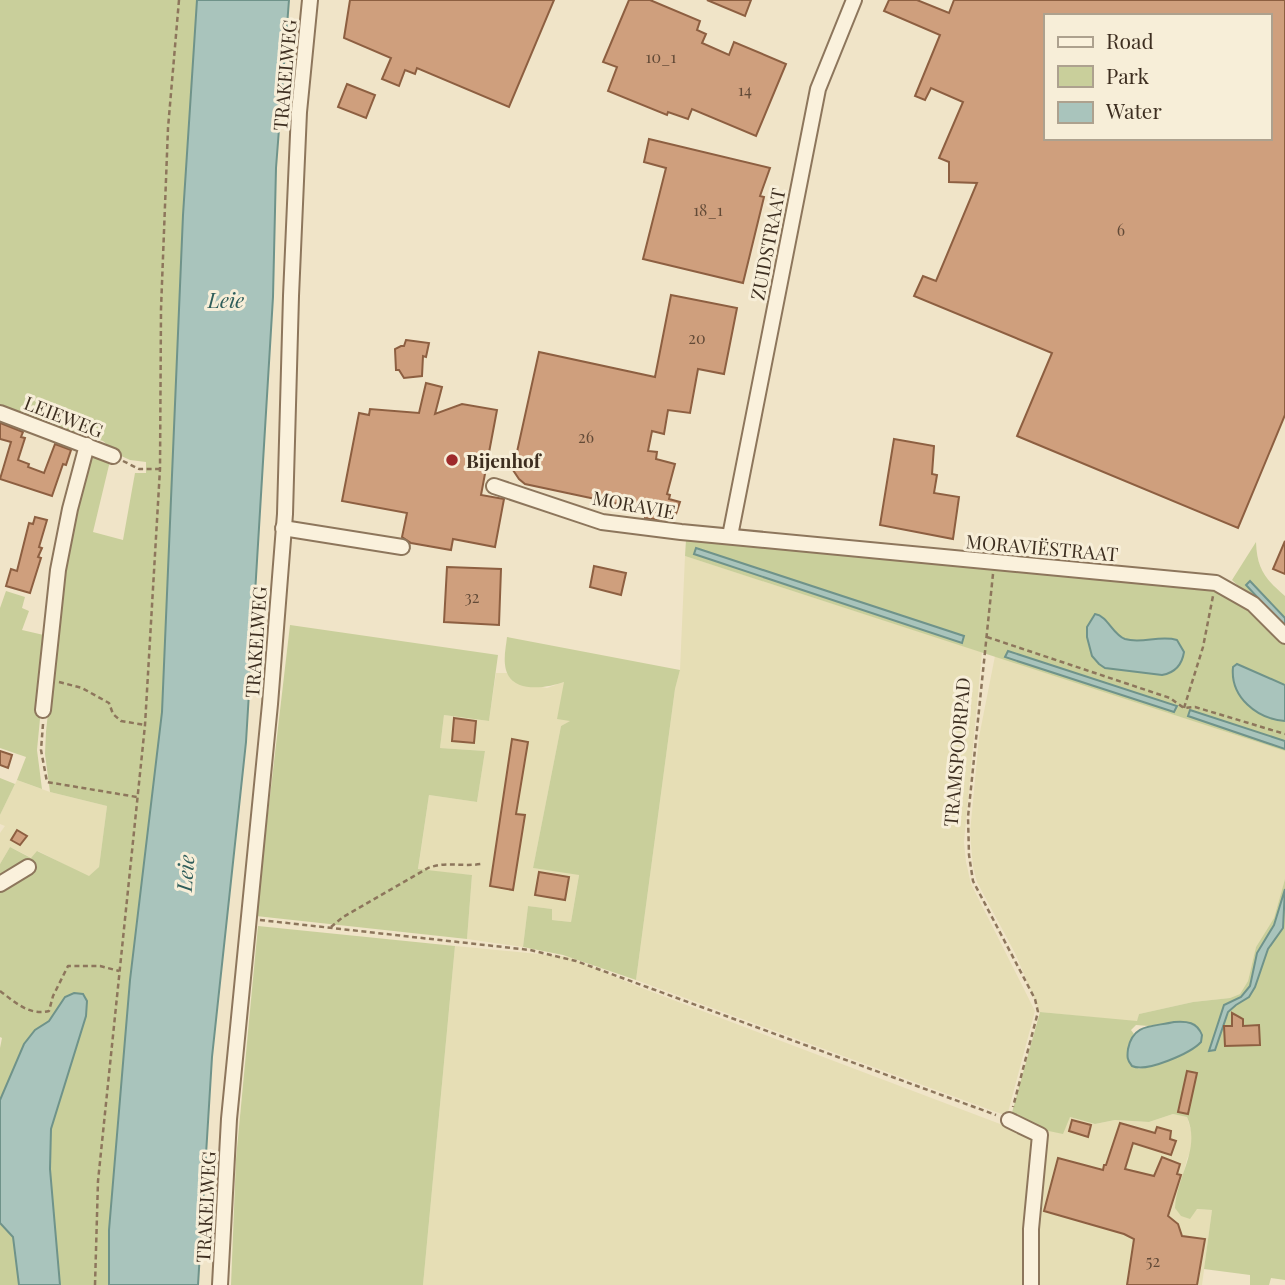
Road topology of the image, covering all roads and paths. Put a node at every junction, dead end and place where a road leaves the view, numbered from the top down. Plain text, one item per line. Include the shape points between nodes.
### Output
1 (179, 0) edge
2 (310, 0) edge
3 (854, 0) edge
4 (0, 413) edge
5 (87, 445) junction
6 (113, 456) joint
7 (160, 469) junction
8 (494, 486) dead end
9 (284, 528) junction
10 (730, 536) junction
11 (776, 541) joint
12 (402, 547) dead end
13 (994, 561) junction
14 (1216, 583) junction
15 (1285, 636) edge
16 (987, 637) junction
17 (47, 670) junction
18 (1184, 708) junction
19 (43, 710) joint
20 (145, 725) junction
21 (1285, 734) edge
22 (137, 797) junction
23 (481, 864) dead end
24 (28, 867) dead end
25 (0, 884) edge
26 (249, 919) junction
27 (330, 928) junction
28 (120, 971) junction
29 (0, 991) edge
30 (991, 1113) dead end
31 (1009, 1120) joint
32 (95, 1285) edge
33 (220, 1285) edge
34 (1031, 1285) edge

1 - 7 path via 167,128
2 - 9 street, TRAKELWEG via 298,125
3 - 10 street, ZUIDSTRAAT via 818,89
4 - 5 street, LEIEWEG
5 - 6 street, LEIEWEG
5 - 17 street via 58,570
6 - 7 path via 139,469
7 - 20 path
8 - 10 street, MORAVIE via 603,522
9 - 12 street
9 - 26 street, TRAKELWEG
10 - 11 street, MORAVIE
11 - 13 street, MORAVIËSTRAAT
13 - 14 street, MORAVIËSTRAAT
13 - 16 path, TRAMSPOORPAD
14 - 15 street, MORAVIËSTRAAT via 1253,604
14 - 18 path via 1203,648
16 - 18 path via 1170,698
16 - 31 path, TRAMSPOORPAD via 968,817 969,855 974,881 1038,1012
17 - 19 street
17 - 20 path via 59,682 109,703 121,721
18 - 21 path via 1195,707
19 - 22 path via 41,750 47,782
20 - 22 path
22 - 28 path
23 - 27 path via 443,863 428,869
24 - 25 street
26 - 27 path
26 - 33 street, TRAKELWEG via 229,1119
27 - 30 path via 530,950 576,961
28 - 29 path via 68,966 49,1011 42,1013 26,1010
28 - 32 path via 98,1181
31 - 34 street via 1040,1135

